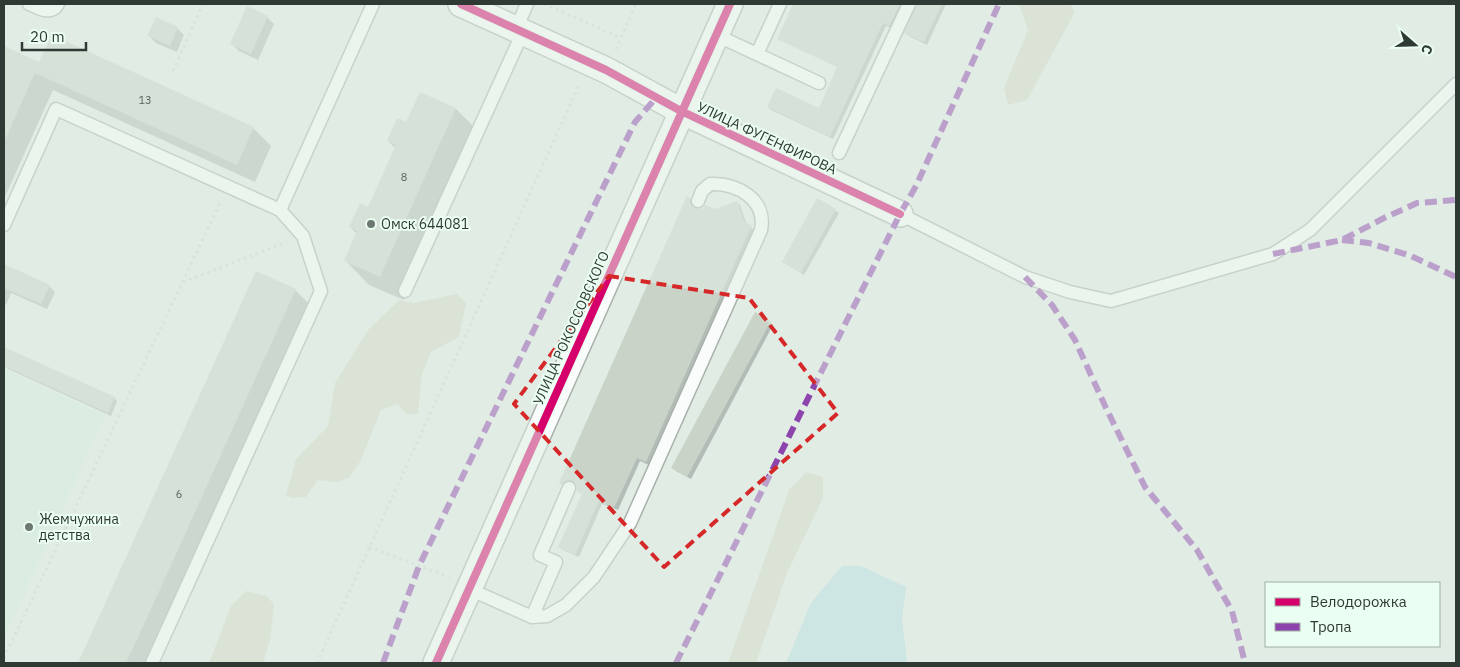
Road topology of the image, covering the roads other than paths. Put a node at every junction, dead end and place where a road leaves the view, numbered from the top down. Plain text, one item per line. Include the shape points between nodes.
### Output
1 (29, 4) edge
2 (58, 4) edge
3 (373, 4) edge
4 (461, 4) edge
5 (527, 4) edge
6 (730, 4) edge
7 (780, 4) edge
8 (909, 4) edge
9 (519, 30) junction
10 (716, 35) junction
11 (757, 54) junction
12 (819, 83) dead end
13 (1456, 84) edge
14 (681, 111) junction
15 (839, 153) dead end
16 (698, 201) dead end
17 (280, 210) junction
18 (900, 214) joint
19 (4, 225) edge
20 (405, 291) dead end
21 (569, 488) dead end
22 (470, 587) junction
23 (532, 617) junction
24 (152, 663) edge
25 (436, 663) edge

1 - 2 lane via 49,11
3 - 17 lane
4 - 9 street, УЛИЦА ФУГЕНФИРОВА
5 - 9 lane
6 - 10 street, УЛИЦА РОКОССОВСКОГО
7 - 11 lane
8 - 15 lane
9 - 14 street, УЛИЦА ФУГЕНФИРОВА via 598,66
9 - 20 lane
10 - 11 lane
10 - 14 street, УЛИЦА РОКОССОВСКОГО
11 - 12 lane
13 - 18 lane via 1310,230 1273,254 1111,301 1025,277
14 - 18 street, УЛИЦА ФУГЕНФИРОВА
14 - 22 street, УЛИЦА РОКОССОВСКОГО
16 - 23 lane via 710,184 721,183 743,191 760,210 761,230 630,523 594,577 566,605 547,616
17 - 19 lane via 56,109
17 - 24 lane via 303,236 321,292
21 - 23 lane via 540,555 556,562
22 - 23 lane
22 - 25 street, УЛИЦА РОКОССОВСКОГО

